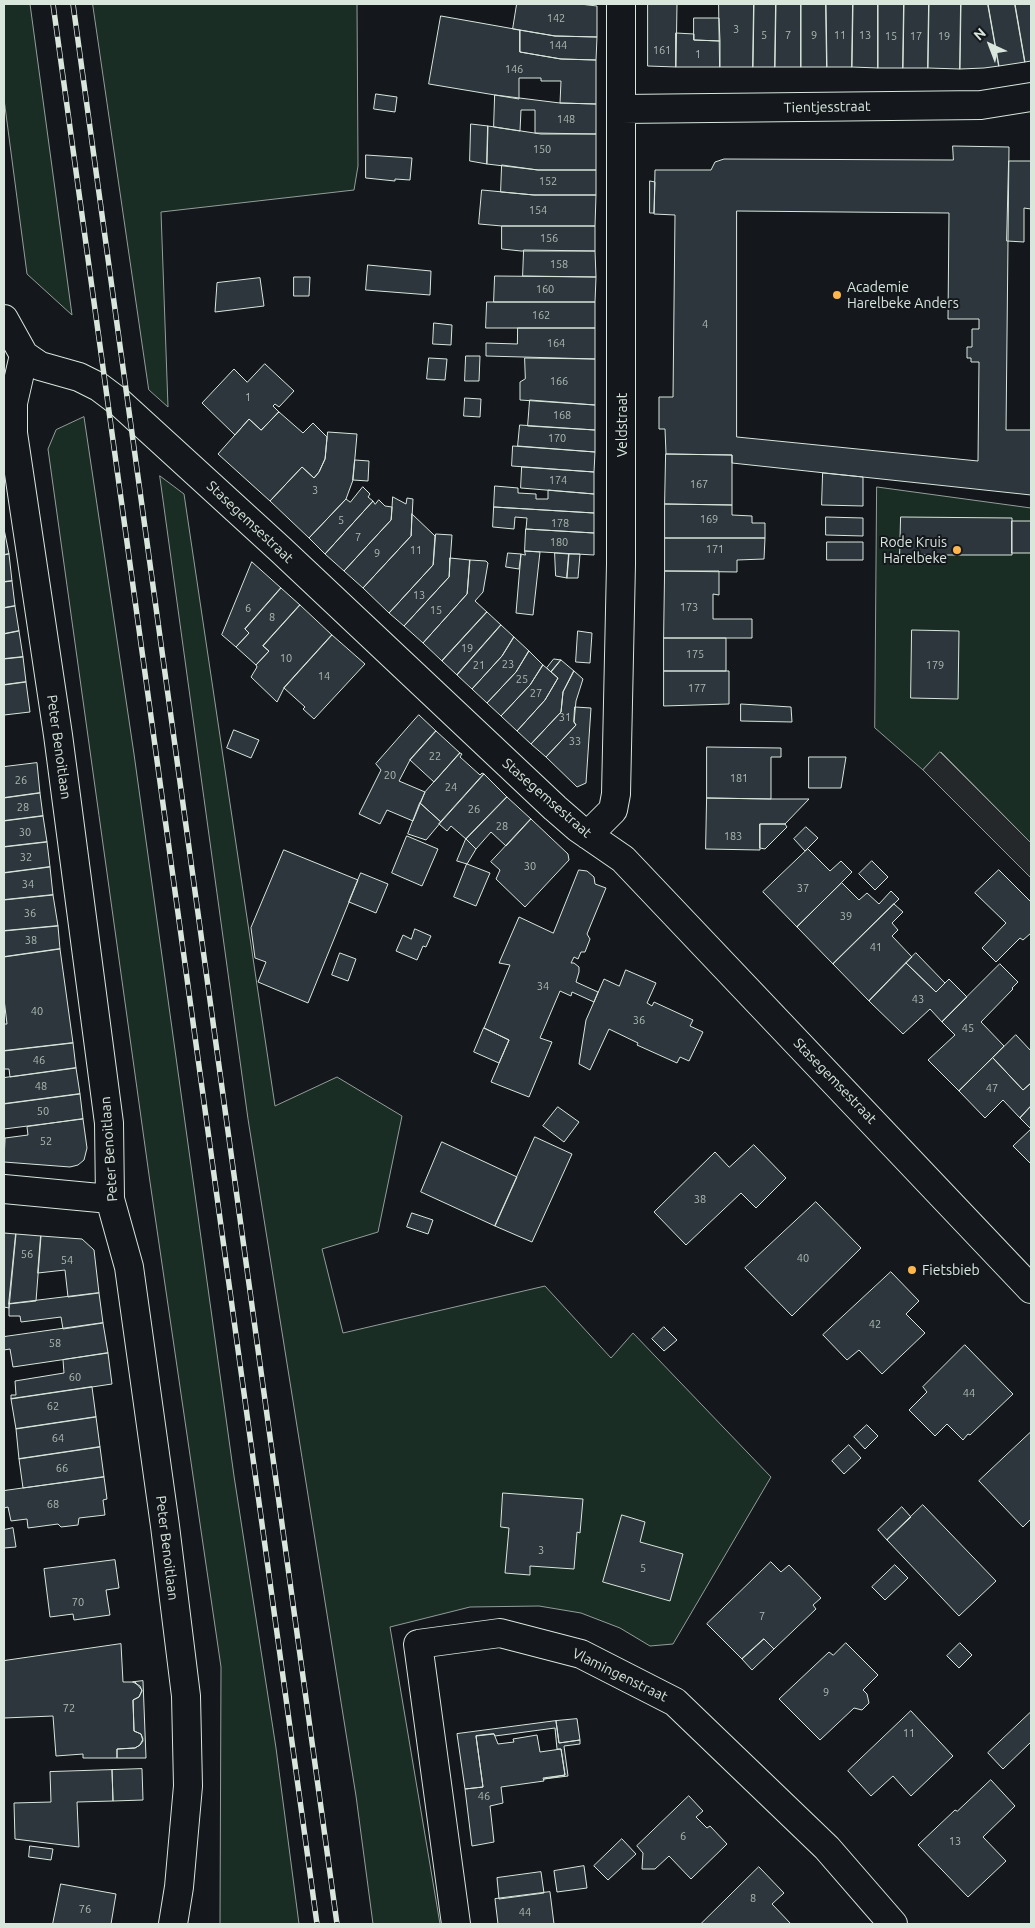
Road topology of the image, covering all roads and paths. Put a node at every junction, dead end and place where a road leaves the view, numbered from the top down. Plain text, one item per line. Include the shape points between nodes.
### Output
1 (621, 4) edge
2 (1031, 97) edge
3 (622, 108) junction
4 (4, 319) edge
5 (24, 355) junction
6 (588, 835) junction
7 (4, 1189) edge
8 (110, 1199) junction
9 (1031, 1289) edge
10 (172, 1924) edge
11 (456, 1924) edge
12 (893, 1924) edge

1 - 3 street, Veldstraat
2 - 3 street, Tientjesstraat via 981,105
3 - 6 street, Veldstraat via 621,564 616,794 613,810
4 - 5 street
5 - 6 street, Stasegemsestraat via 40,366 99,387 119,402 555,808
5 - 8 street, Peter Benoitlaan via 12,403 13,433 58,735 110,1123
6 - 9 street, Stasegemsestraat via 639,875
7 - 8 street
8 - 10 street, Peter Benoitlaan via 129,1268 186,1696 188,1786 179,1887
11 - 12 street, Vlamingenstraat via 418,1644 500,1633 581,1654 675,1702 827,1848

